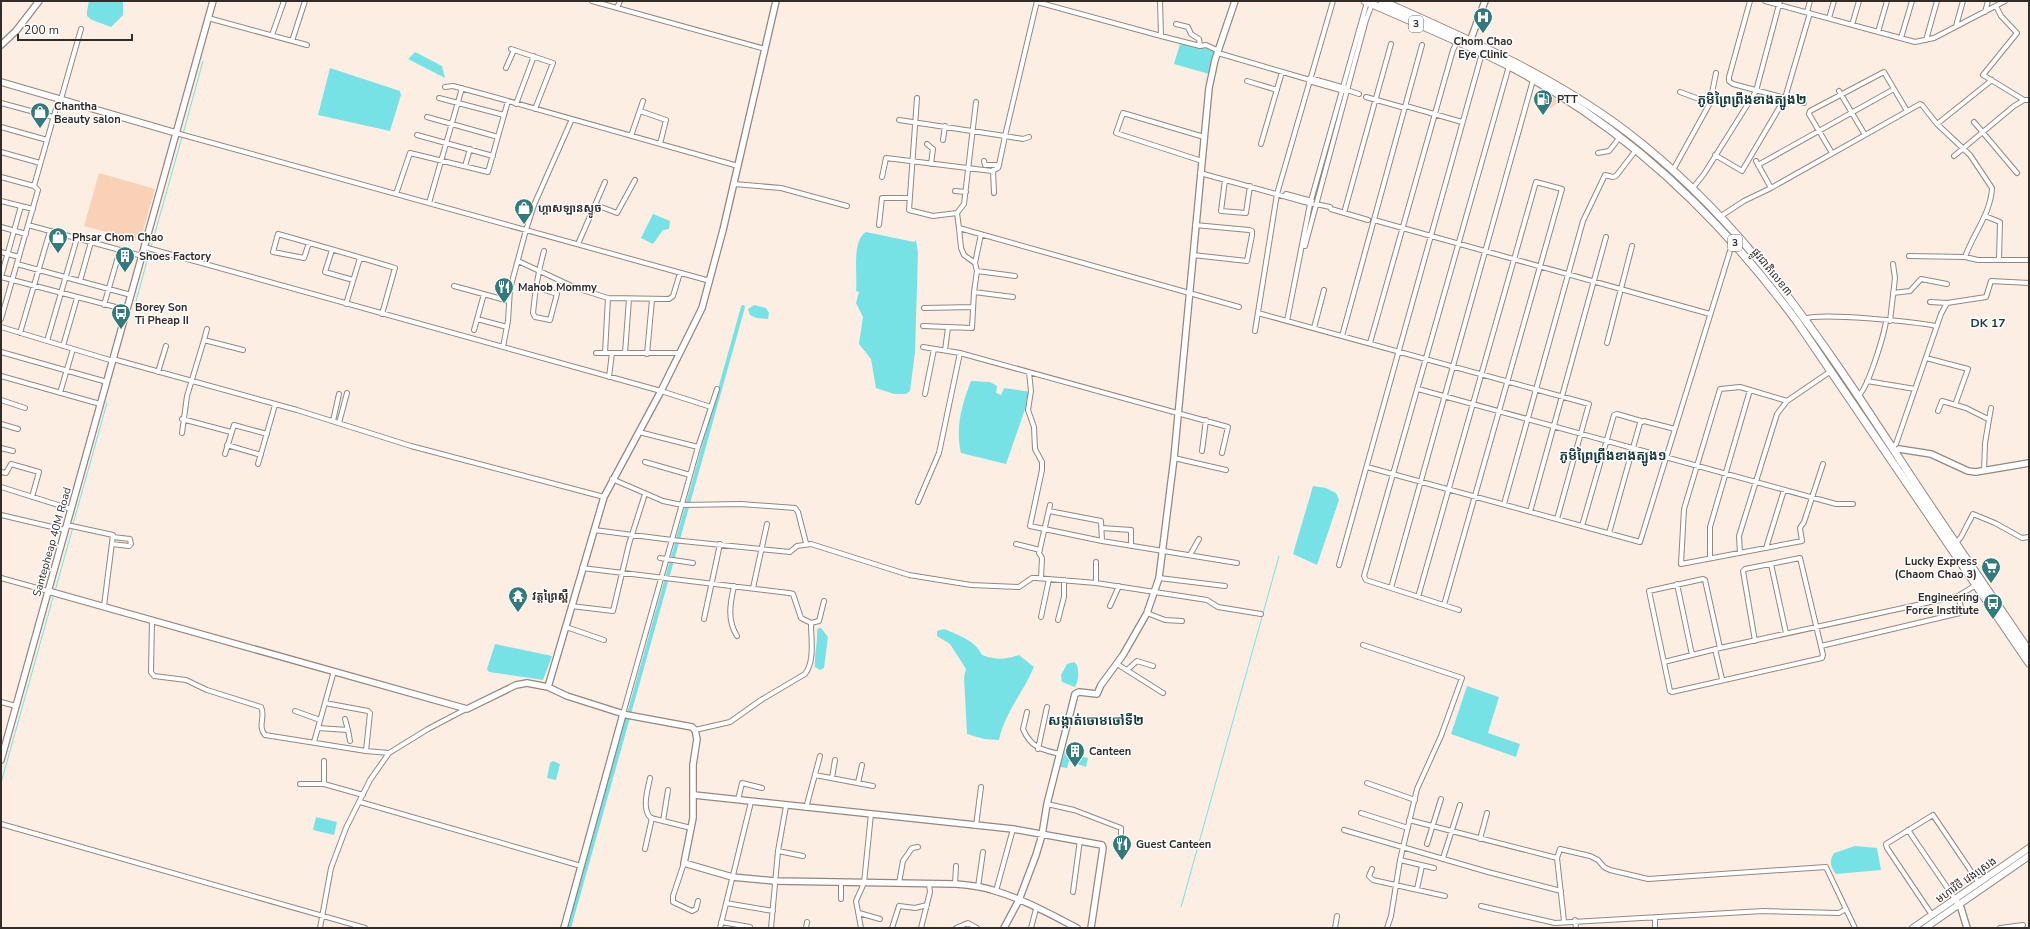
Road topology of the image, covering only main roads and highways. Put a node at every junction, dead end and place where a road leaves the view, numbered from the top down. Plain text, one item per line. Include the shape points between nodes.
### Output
1 (1382, 1) edge
2 (1368, 2) edge
3 (1459, 39) junction
4 (1469, 43) junction
5 (2029, 651) edge
6 (2029, 664) edge
7 (2029, 848) edge
8 (2029, 856) edge
9 (1957, 902) junction
10 (1914, 928) edge
11 (1925, 928) edge

1 - 3 highway, ផ្លូវជាតិលេខ៣ / 3
2 - 3 highway, ផ្លូវជាតិលេខ៣ / 3
3 - 4 highway, ផ្លូវជាតិលេខ៣ / 3
4 - 5 highway, ផ្លូវជាតិលេខ៣ / 3 via 1530,69 1578,98 1625,131 1693,188 1721,216 1779,284 1804,319 1895,448
4 - 6 highway, ផ្លូវជាតិលេខ៣ / 3 via 1482,53 1575,105 1620,137 1687,194 1736,245 1777,295 1831,371
7 - 9 main road, មហាវិថី វេងស្រេង
8 - 9 main road, មហាវិថី វេងស្រេង
9 - 10 main road, មហាវិថី វេងស្រេង
9 - 11 main road, មហាវិថី វេងស្រេង

